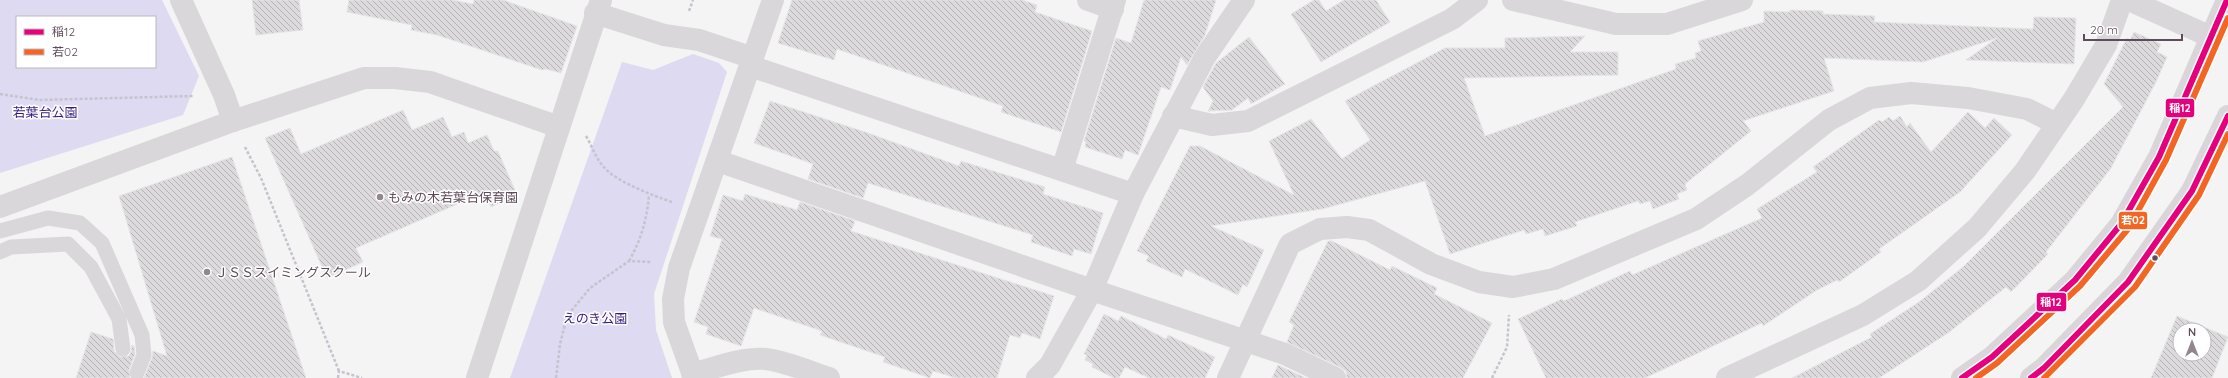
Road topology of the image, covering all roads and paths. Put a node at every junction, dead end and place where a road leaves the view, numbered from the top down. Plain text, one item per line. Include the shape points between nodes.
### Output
1 (181, 0) edge
2 (773, 0) edge
3 (1088, 0) edge
4 (1244, 0) edge
5 (1476, 0) edge
6 (1513, 0) edge
7 (1742, 0) edge
8 (2122, 0) edge
9 (2129, 0) edge
10 (2227, 0) edge
11 (597, 4) edge
12 (1114, 4) edge
13 (2211, 37) junction
14 (751, 62) junction
15 (0, 94) edge
16 (224, 95) junction
17 (1173, 116) junction
18 (2228, 116) edge
19 (233, 121) junction
20 (2057, 124) junction
21 (559, 127) junction
22 (584, 130) dead end
23 (718, 161) junction
24 (252, 163) dead end
25 (1062, 170) junction
26 (1133, 194) junction
27 (649, 195) junction
28 (0, 207) edge
29 (698, 212) junction
30 (0, 231) edge
31 (0, 252) edge
32 (629, 261) junction
33 (679, 268) junction
34 (1513, 287) junction
35 (1092, 290) junction
36 (1247, 341) junction
37 (123, 349) dead end
38 (339, 371) junction
39 (137, 373) dead end
40 (693, 376) edge
41 (338, 378) edge
42 (362, 378) edge
43 (477, 378) edge
44 (556, 378) edge
45 (829, 378) edge
46 (1037, 378) edge
47 (1228, 378) edge
48 (1335, 378) edge
49 (1492, 378) edge
50 (1727, 378) edge
51 (1962, 378) edge
52 (2031, 378) edge

1 - 16 street
2 - 14 street
3 - 12 street
4 - 17 street via 1205,57
5 - 17 street via 1452,19 1248,121 1212,125
6 - 7 street via 1616,24 1667,24
8 - 20 street via 2106,45
9 - 13 street
10 - 13 street
11 - 14 street via 664,34 699,40
11 - 21 street
12 - 25 street
13 - 51 street via 2159,157 2121,224 2075,280 1992,357
14 - 23 street
14 - 25 street
15 - 16 path via 39,100
16 - 19 street
17 - 26 street
18 - 52 street via 2192,191 2128,282 2044,368
19 - 21 street via 364,78 395,78 430,82
19 - 28 street
20 - 34 street via 2027,109 1968,98 1911,93 1870,98 1829,120 1747,185 1696,219 1554,279
20 - 50 street via 2025,171 1977,228 1918,281 1863,315
21 - 43 street
22 - 27 path via 595,156 604,168
23 - 29 street
23 - 35 street
24 - 38 path via 261,178
25 - 26 street
26 - 35 street
27 - 29 path
27 - 32 path via 647,217
29 - 33 street
30 - 39 lane via 48,218 80,223 102,243 142,335 144,355
31 - 37 lane via 10,247 68,244 91,267 119,319
32 - 33 path via 659,262
32 - 44 path via 590,288 567,316 560,344
33 - 40 street via 673,299 674,322
34 - 36 street via 1478,282 1438,267 1368,230 1347,227 1320,229 1290,244
34 - 49 path via 1507,347
35 - 36 street
35 - 46 street via 1050,365
36 - 47 street
36 - 48 street via 1285,354
38 - 41 path
38 - 42 path
40 - 45 street via 746,360 765,359

